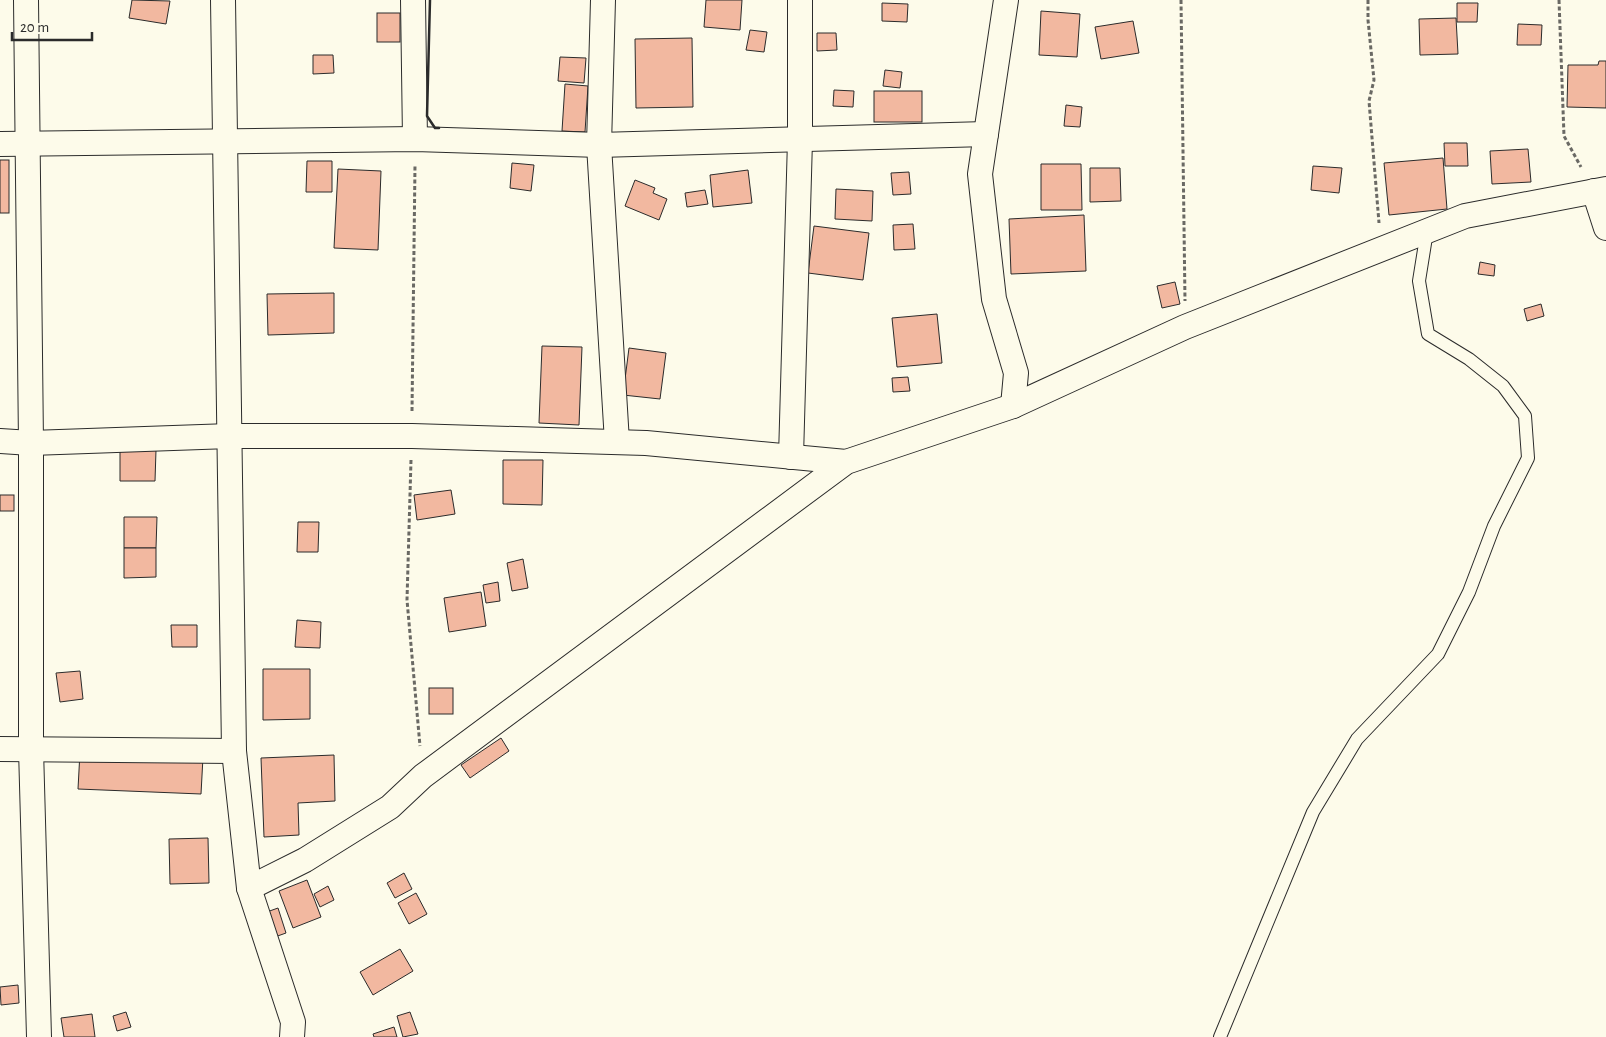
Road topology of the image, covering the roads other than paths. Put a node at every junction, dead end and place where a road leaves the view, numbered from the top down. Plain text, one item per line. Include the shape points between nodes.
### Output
1 (26, 0) edge
2 (223, 0) edge
3 (413, 0) edge
4 (603, 0) edge
5 (800, 0) edge
6 (1006, 0) edge
7 (986, 134) junction
8 (415, 139) junction
9 (800, 140) junction
10 (225, 141) junction
11 (0, 144) edge
12 (28, 145) junction
13 (599, 145) junction
14 (1600, 190) edge
15 (1606, 228) edge
16 (1428, 230) junction
17 (1013, 406) junction
18 (230, 436) junction
19 (0, 441) edge
20 (617, 442) junction
21 (31, 443) junction
22 (791, 457) junction
23 (846, 462) junction
24 (31, 748) junction
25 (0, 749) edge
26 (234, 751) junction
27 (249, 888) junction
28 (39, 1037) edge
29 (292, 1037) edge
30 (1220, 1037) edge

1 - 12 street
2 - 10 street
3 - 8 street
4 - 13 street
5 - 9 street
6 - 7 street
7 - 9 street
7 - 17 street via 980,174 994,299 1016,373
8 - 10 street
8 - 13 street
9 - 13 street
9 - 22 street
10 - 12 street
10 - 18 street
11 - 12 street
12 - 21 street
13 - 20 street
14 - 15 street
14 - 16 street via 1465,216
16 - 17 street via 1185,327
16 - 30 lane via 1419,281 1428,334 1504,386 1525,416 1528,458 1494,526 1469,592 1438,654 1357,738 1313,812
17 - 23 street
18 - 20 street via 412,436
18 - 21 street
18 - 26 street
19 - 21 street
20 - 22 street
21 - 24 street
22 - 23 street
23 - 27 street via 423,776 390,807 305,860
24 - 25 street
24 - 26 street
24 - 28 street
26 - 27 street
27 - 29 street via 293,1022

